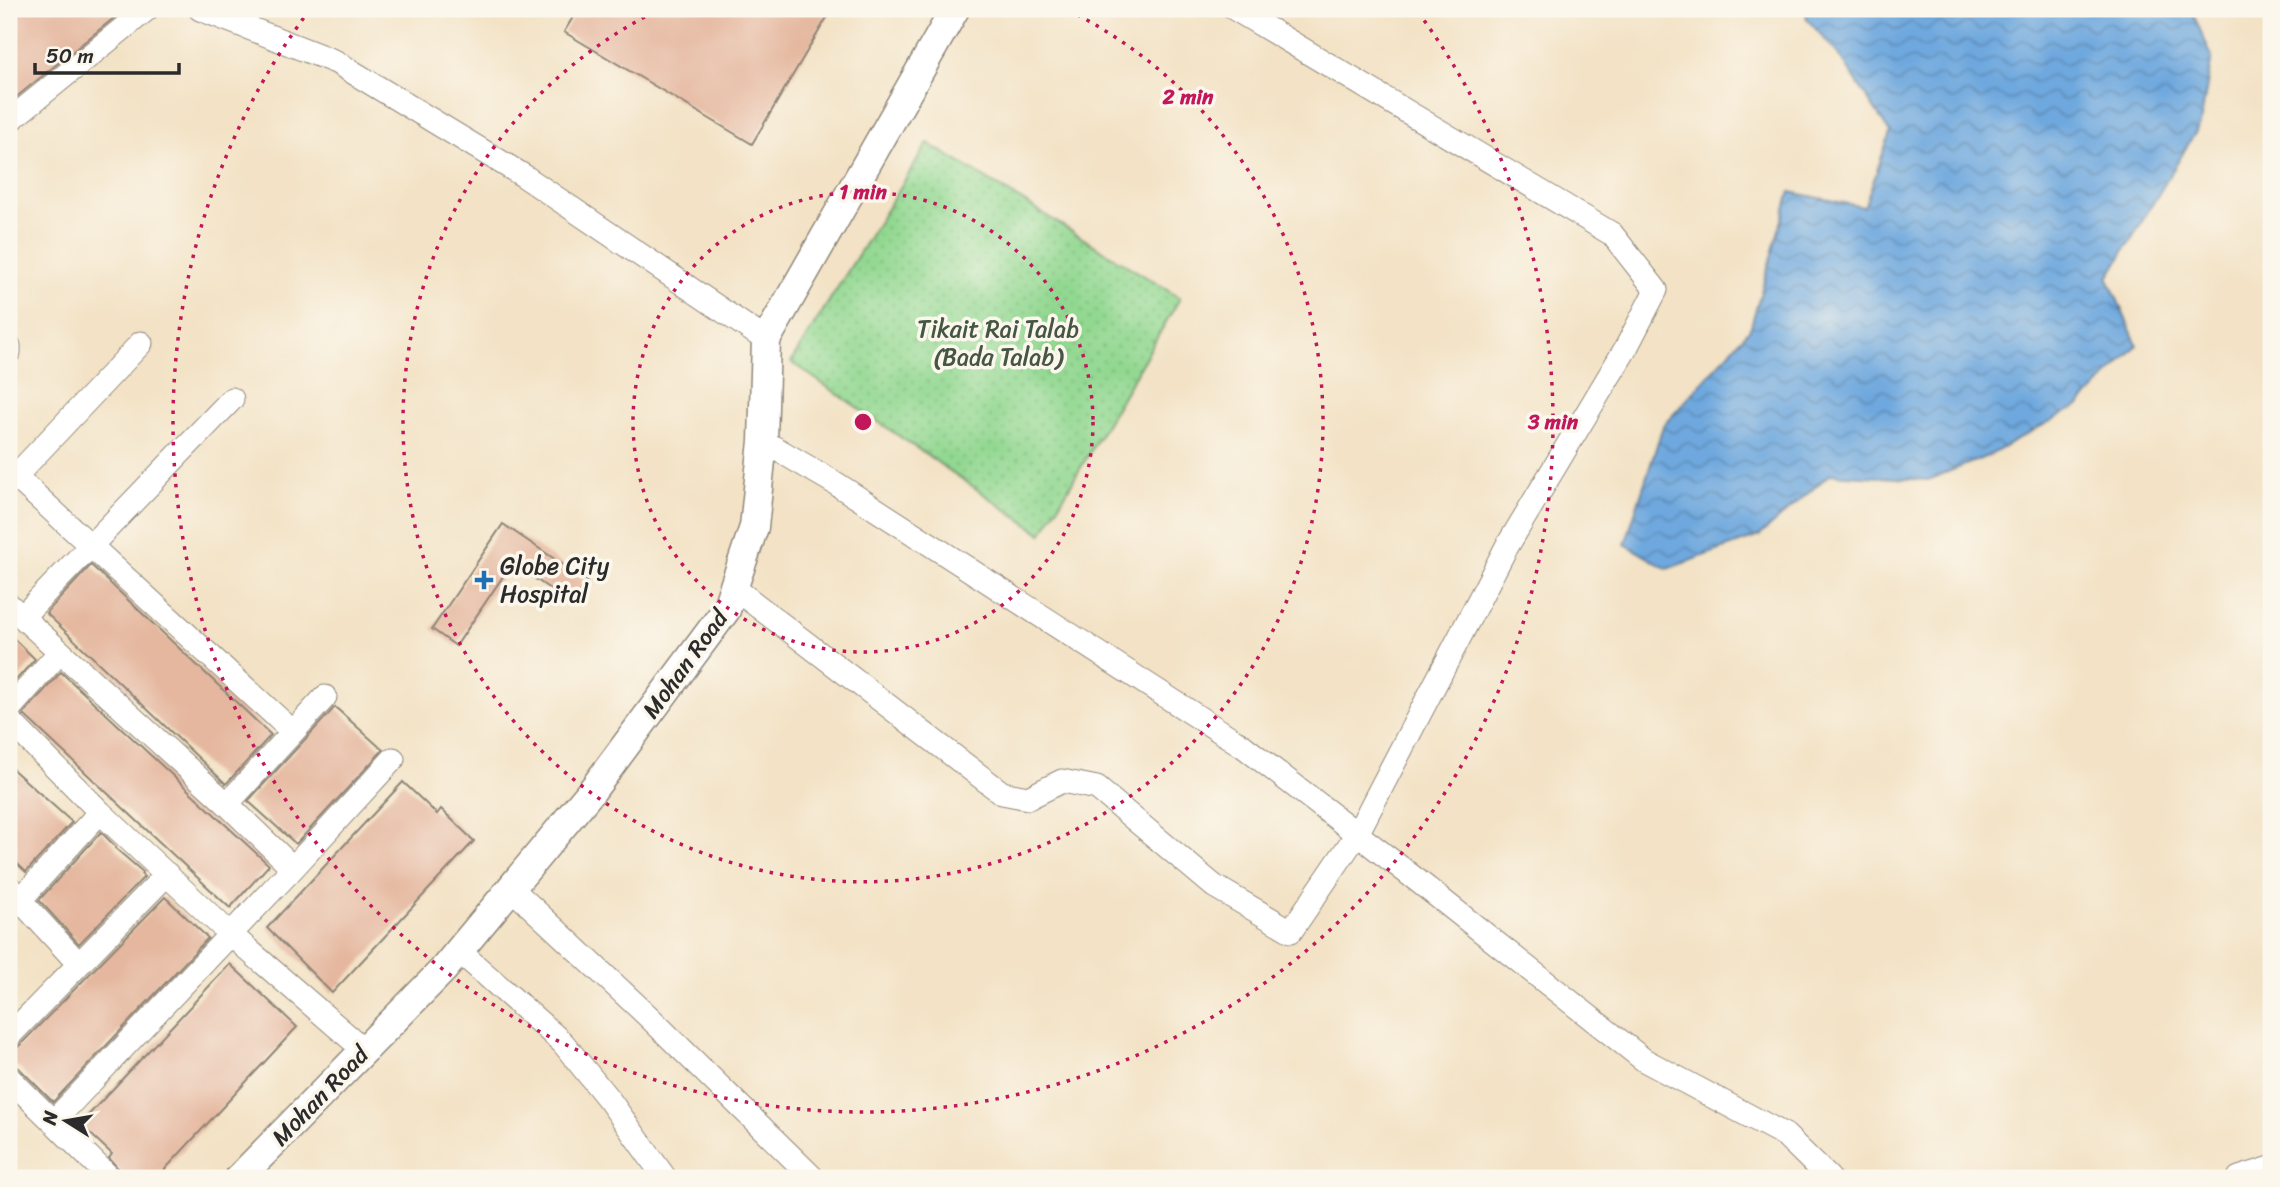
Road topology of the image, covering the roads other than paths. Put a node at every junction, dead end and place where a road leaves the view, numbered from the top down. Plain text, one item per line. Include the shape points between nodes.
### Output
1 (147, 9) edge
2 (200, 9) edge
3 (955, 9) edge
4 (1235, 9) edge
5 (249, 17) edge
6 (9, 121) edge
7 (766, 340) junction
8 (141, 343) dead end
9 (9, 346) edge
10 (9, 352) edge
11 (232, 399) dead end
12 (762, 441) junction
13 (12, 480) edge
14 (92, 545) junction
15 (734, 588) junction
16 (15, 611) edge
17 (59, 653) junction
18 (325, 697) dead end
19 (9, 709) edge
20 (9, 720) edge
21 (293, 732) junction
22 (393, 759) dead end
23 (227, 804) junction
24 (100, 812) junction
25 (1357, 834) junction
26 (293, 868) junction
27 (167, 874) junction
28 (511, 888) junction
29 (14, 893) edge
30 (230, 934) junction
31 (459, 951) junction
32 (78, 963) junction
33 (9, 1036) edge
34 (365, 1050) junction
35 (9, 1078) edge
36 (53, 1122) junction
37 (2271, 1168) edge
38 (110, 1178) edge
39 (239, 1178) edge
40 (665, 1178) edge
41 (813, 1178) edge
42 (1829, 1178) edge
43 (2239, 1178) edge

1 - 6 street
2 - 5 street
3 - 7 main road, Mohan Road
4 - 25 street via 1612,234 1656,290 1506,548
5 - 7 street via 336,62 524,176
7 - 12 main road, Mohan Road
8 - 13 street
9 - 10 street
11 - 14 street
12 - 15 main road, Mohan Road via 754,527
12 - 25 street via 1243,746
13 - 14 street
14 - 16 street
14 - 21 street
15 - 25 street via 1003,793 1028,798 1062,781 1097,788 1214,886 1291,930
15 - 28 main road, Mohan Road via 726,610 594,788
16 - 17 street
17 - 19 street
17 - 23 street
18 - 21 street
20 - 24 street
21 - 23 street
22 - 26 street
23 - 26 street
24 - 27 street
24 - 29 street
25 - 42 street via 1644,1060 1785,1135
26 - 30 street
27 - 30 street
27 - 32 street
28 - 31 main road, Mohan Road
28 - 41 street
29 - 32 street
30 - 34 street
30 - 36 street
31 - 34 main road, Mohan Road
31 - 40 street via 563,1043
32 - 33 street
34 - 39 main road, Mohan Road
35 - 36 street
36 - 38 street
37 - 43 street

